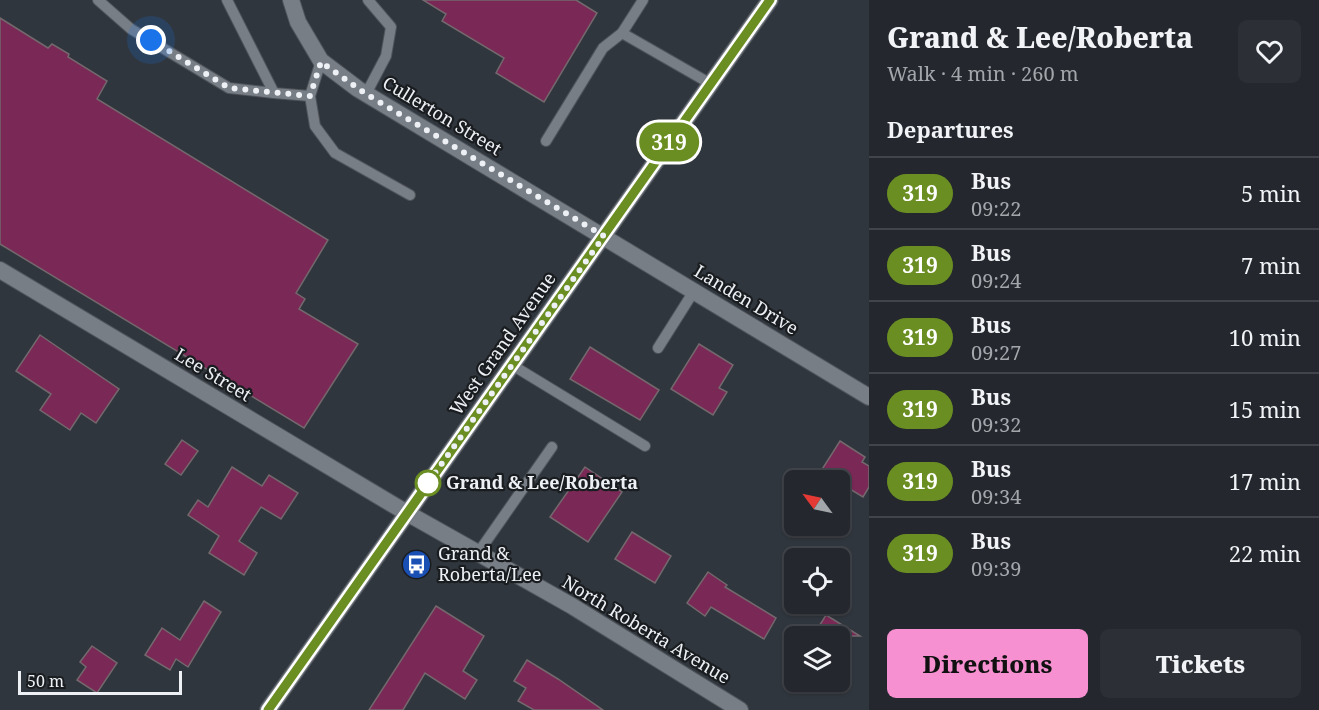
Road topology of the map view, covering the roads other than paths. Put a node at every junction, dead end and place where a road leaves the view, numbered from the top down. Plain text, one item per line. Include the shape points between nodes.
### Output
1 (98, 0) edge
2 (227, 0) edge
3 (291, 0) edge
4 (368, 0) edge
5 (643, 0) edge
6 (770, 0) edge
7 (622, 33) junction
8 (321, 62) junction
9 (711, 84) junction
10 (274, 93) junction
11 (366, 94) junction
12 (310, 96) junction
13 (546, 141) dead end
14 (411, 195) dead end
15 (604, 236) junction
16 (0, 270) edge
17 (694, 291) junction
18 (658, 348) dead end
19 (512, 365) junction
20 (869, 398) edge
21 (645, 446) dead end
22 (552, 447) dead end
23 (407, 513) junction
24 (478, 554) junction
25 (268, 710) edge
26 (740, 710) edge

1 - 10 lane via 131,29 229,88
2 - 10 lane
3 - 8 street, Cullerton Street via 298,22
4 - 11 lane via 391,27 386,56
5 - 7 lane
6 - 9 street, West Grand Avenue
7 - 9 lane
7 - 13 lane via 603,48
8 - 11 street, Cullerton Street
8 - 12 lane
9 - 15 street, West Grand Avenue
10 - 12 lane
11 - 15 street, Cullerton Street
12 - 14 lane via 315,126 335,153
15 - 17 street, Landen Drive
15 - 19 street, West Grand Avenue
16 - 23 street, Lee Street
17 - 18 lane
17 - 20 street, Landen Drive
19 - 21 lane
19 - 23 street, West Grand Avenue
22 - 24 lane
23 - 24 street, North Roberta Avenue
23 - 25 street, West Grand Avenue
24 - 26 street, North Roberta Avenue via 572,606

